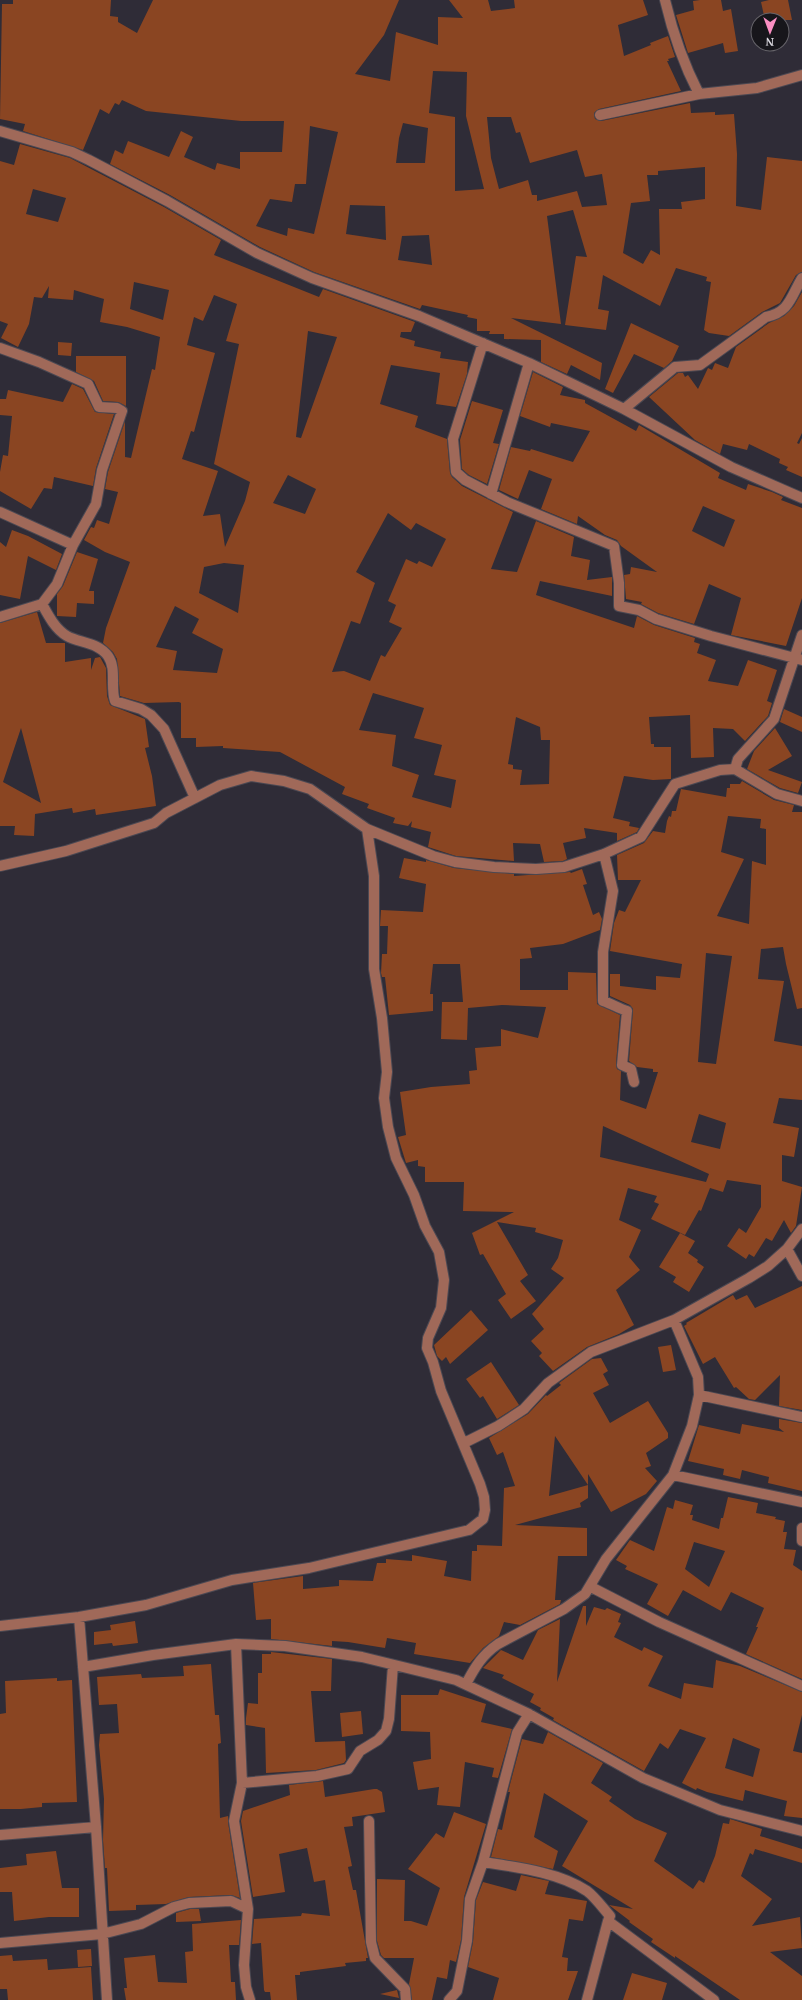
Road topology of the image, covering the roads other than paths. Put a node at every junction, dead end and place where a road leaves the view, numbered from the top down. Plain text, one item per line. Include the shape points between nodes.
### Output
1 (665, 0) edge
2 (802, 76) edge
3 (699, 94) junction
4 (600, 115) dead end
5 (0, 131) edge
6 (802, 278) edge
7 (483, 343) junction
8 (0, 348) edge
9 (528, 363) junction
10 (624, 409) junction
11 (491, 494) junction
12 (802, 498) edge
13 (0, 512) edge
14 (73, 545) junction
15 (42, 604) junction
16 (0, 616) edge
17 (802, 634) edge
18 (799, 659) edge
19 (735, 769) junction
20 (195, 798) junction
21 (802, 801) edge
22 (367, 829) junction
23 (604, 854) junction
24 (0, 866) edge
25 (634, 1082) dead end
26 (802, 1229) edge
27 (787, 1249) junction
28 (802, 1276) edge
29 (674, 1320) junction
30 (699, 1395) junction
31 (802, 1417) edge
32 (464, 1444) junction
33 (673, 1475) junction
34 (802, 1502) edge
35 (802, 1528) edge
36 (802, 1541) edge
37 (591, 1587) junction
38 (79, 1617) junction
39 (0, 1626) edge
40 (236, 1644) junction
41 (393, 1665) junction
42 (83, 1667) junction
43 (466, 1684) junction
44 (802, 1686) edge
45 (529, 1714) junction
46 (242, 1783) junction
47 (369, 1821) dead end
48 (96, 1827) junction
49 (802, 1831) edge
50 (0, 1835) edge
51 (483, 1862) junction
52 (248, 1909) junction
53 (608, 1920) junction
54 (102, 1934) junction
55 (0, 1943) edge
56 (107, 2000) edge
57 (250, 2000) edge
58 (406, 2000) edge
59 (443, 2000) edge
60 (449, 2000) edge
61 (587, 2000) edge
62 (714, 2000) edge

1 - 3 street via 678,49
2 - 3 street via 757,88
3 - 4 street
5 - 7 street via 72,152 167,201 257,253 312,278 419,316
6 - 10 street via 787,306 775,315 766,317 700,365 675,367
7 - 9 street
7 - 11 street via 453,439 456,472
8 - 14 street via 88,384 99,407 117,408 122,411 102,470 96,504
9 - 10 street
9 - 11 street
10 - 12 street via 731,467
11 - 18 street via 614,546 619,606 639,610 656,619 711,636
13 - 14 street
14 - 15 street via 57,584
15 - 16 street
15 - 20 street via 51,621 66,636 90,644 109,657 115,702 141,709 151,715 164,729
17 - 18 street
18 - 19 street via 774,719 738,759
19 - 21 street via 778,794
19 - 23 street via 720,770 675,784 641,837
20 - 22 street via 220,785 251,776 284,781 310,789
20 - 24 street via 166,813 154,823 66,851
22 - 23 street via 433,856 455,862 494,867 564,867
22 - 32 street via 374,876 374,969 387,1072 384,1098 388,1127 396,1158 439,1252 444,1280 441,1308 428,1338 427,1348 434,1362 441,1391
23 - 25 street via 613,891 602,952 603,1001 627,1011 622,1065 631,1069
26 - 27 street
27 - 28 street
27 - 29 street via 749,1278
29 - 30 street via 698,1377
29 - 32 street via 591,1352 548,1383 524,1409
30 - 31 street
30 - 33 street via 692,1426
32 - 38 street via 480,1484 485,1510 483,1519 469,1530 309,1568 232,1580 146,1605
33 - 34 street
33 - 37 street via 606,1559
35 - 36 street
37 - 43 street via 586,1594 564,1609 488,1651 477,1663
37 - 44 street via 659,1622
38 - 39 street
38 - 42 street
40 - 41 street via 285,1646 362,1657
40 - 42 street via 154,1654
40 - 46 street
41 - 43 street
41 - 46 street via 386,1731 378,1740 360,1751 348,1769 317,1776
42 - 48 street
43 - 45 street
45 - 49 street via 643,1778 720,1810
45 - 51 street via 517,1733
46 - 52 street via 234,1821
47 - 58 street via 371,1942 374,1958 405,1988
48 - 50 street
48 - 54 street
51 - 53 street via 526,1869 566,1881 588,1891 610,1916
51 - 60 street via 470,1899 468,1941 457,1991
52 - 54 street via 231,1901 189,1904 174,1907 141,1924
52 - 57 street via 244,1965
53 - 61 street
53 - 62 street
54 - 55 street
54 - 56 street
59 - 60 street

